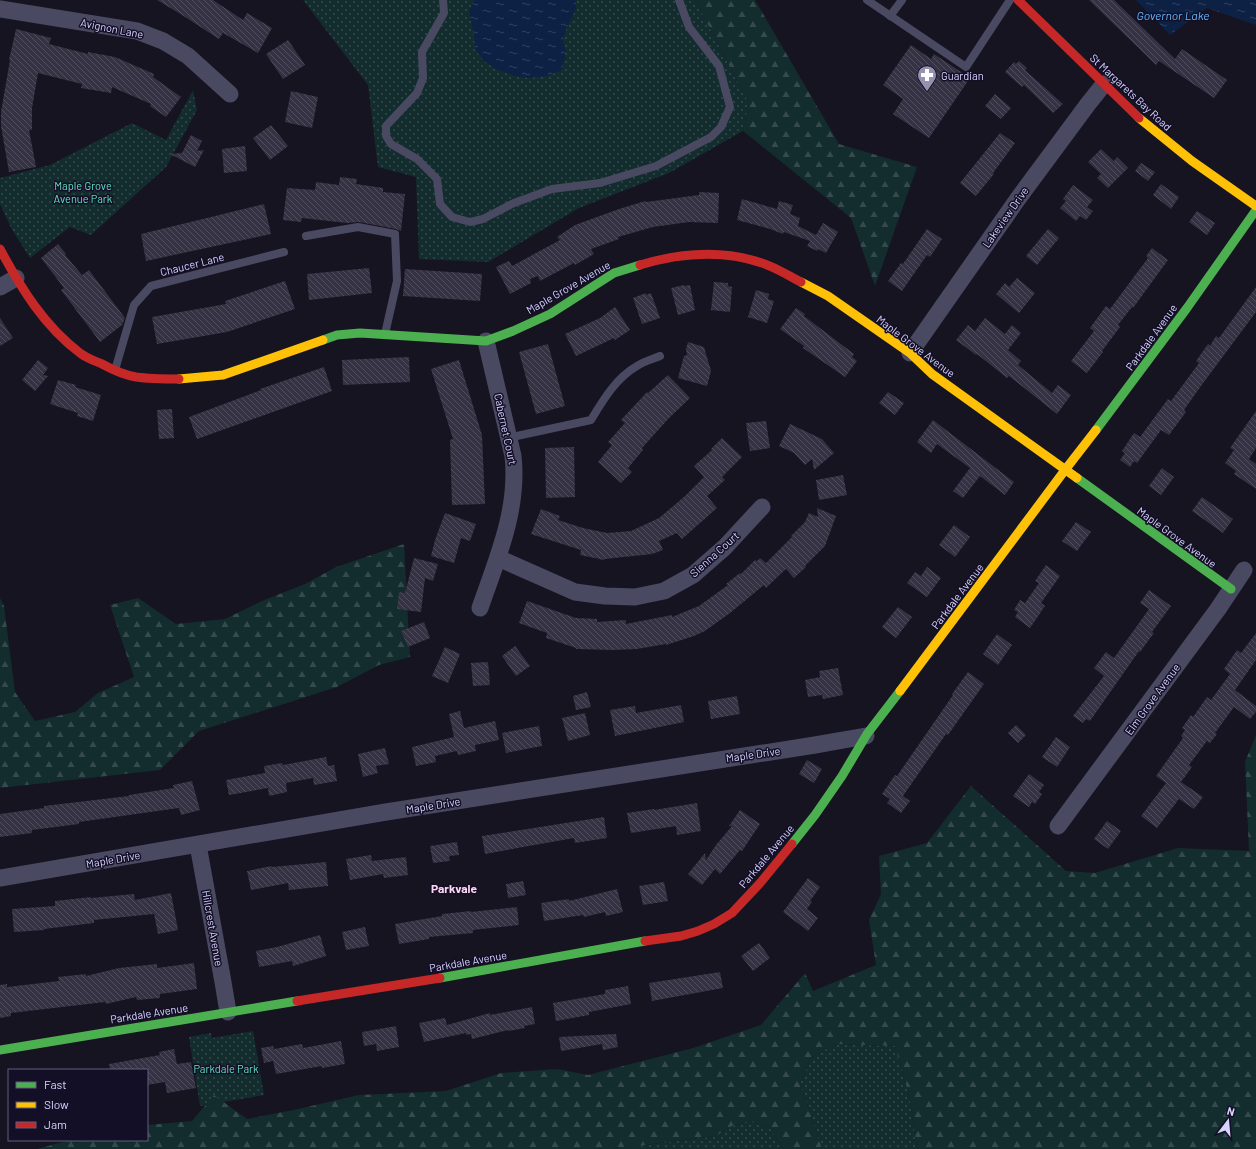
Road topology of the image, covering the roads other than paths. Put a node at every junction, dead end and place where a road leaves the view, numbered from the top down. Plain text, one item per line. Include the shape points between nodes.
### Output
1 (444, 0) edge
2 (679, 0) edge
3 (867, 0) edge
4 (902, 0) edge
5 (1010, 0) edge
6 (1018, 0) edge
7 (0, 9) edge
8 (890, 16) junction
9 (1104, 84) junction
10 (230, 94) dead end
11 (1256, 206) edge
12 (1256, 210) edge
13 (306, 236) dead end
14 (0, 249) edge
15 (284, 252) dead end
16 (16, 278) junction
17 (0, 287) edge
18 (385, 334) junction
19 (486, 341) junction
20 (910, 353) junction
21 (660, 356) dead end
22 (115, 371) junction
23 (508, 434) junction
24 (1065, 470) junction
25 (762, 507) dead end
26 (498, 558) junction
27 (1244, 570) dead end
28 (1231, 589) junction
29 (480, 608) dead end
30 (866, 736) junction
31 (1058, 826) dead end
32 (198, 845) junction
33 (0, 878) edge
34 (228, 1012) junction
35 (0, 1050) edge

1 - 2 lane via 444,13 422,52 423,78 417,93 386,126 386,136 391,144 417,159 437,179 440,204 452,217 470,222 483,219 514,203 552,189 600,183 656,166 711,137 721,127 730,107 719,66 688,27
3 - 8 lane
4 - 8 lane
5 - 8 lane via 966,67
6 - 9 street, St Margarets Bay Road
7 - 10 street, Avignon Lane via 137,31 163,41 188,56
9 - 11 street, St Margarets Bay Road via 1130,110 1192,161
9 - 20 street, Lakeview Drive via 1017,200
12 - 24 street, Parkdale Avenue via 1177,323
13 - 18 lane via 358,227 395,234 397,281
14 - 16 street, Maple Grove Avenue
15 - 22 lane, Chaucer Lane via 151,286 134,305
16 - 17 street
16 - 22 street, Maple Grove Avenue via 56,332 81,354
18 - 19 street, Maple Grove Avenue
18 - 22 street, Maple Grove Avenue via 337,335 223,375 154,380
19 - 20 street, Maple Grove Avenue via 550,314 614,273 688,255 726,255 763,263 828,296
19 - 23 street, Cabernet Court
20 - 24 street, Maple Grove Avenue via 932,374
21 - 23 lane via 637,366 619,381 591,420 512,437
23 - 26 street, Cabernet Court via 515,473 513,500
24 - 28 street, Maple Grove Avenue
24 - 30 street, Parkdale Avenue
25 - 26 street, Sienna Court via 725,547 693,575 664,591 635,596 604,596 575,592
26 - 29 street, Cabernet Court
27 - 28 street, Elm Grove Avenue
28 - 31 street, Elm Grove Avenue
30 - 32 street, Maple Drive
30 - 34 street, Parkdale Avenue via 815,815 761,882 732,913 698,931 465,974
32 - 33 street, Maple Drive
32 - 34 street, Hillcrest Avenue
34 - 35 street, Parkdale Avenue

